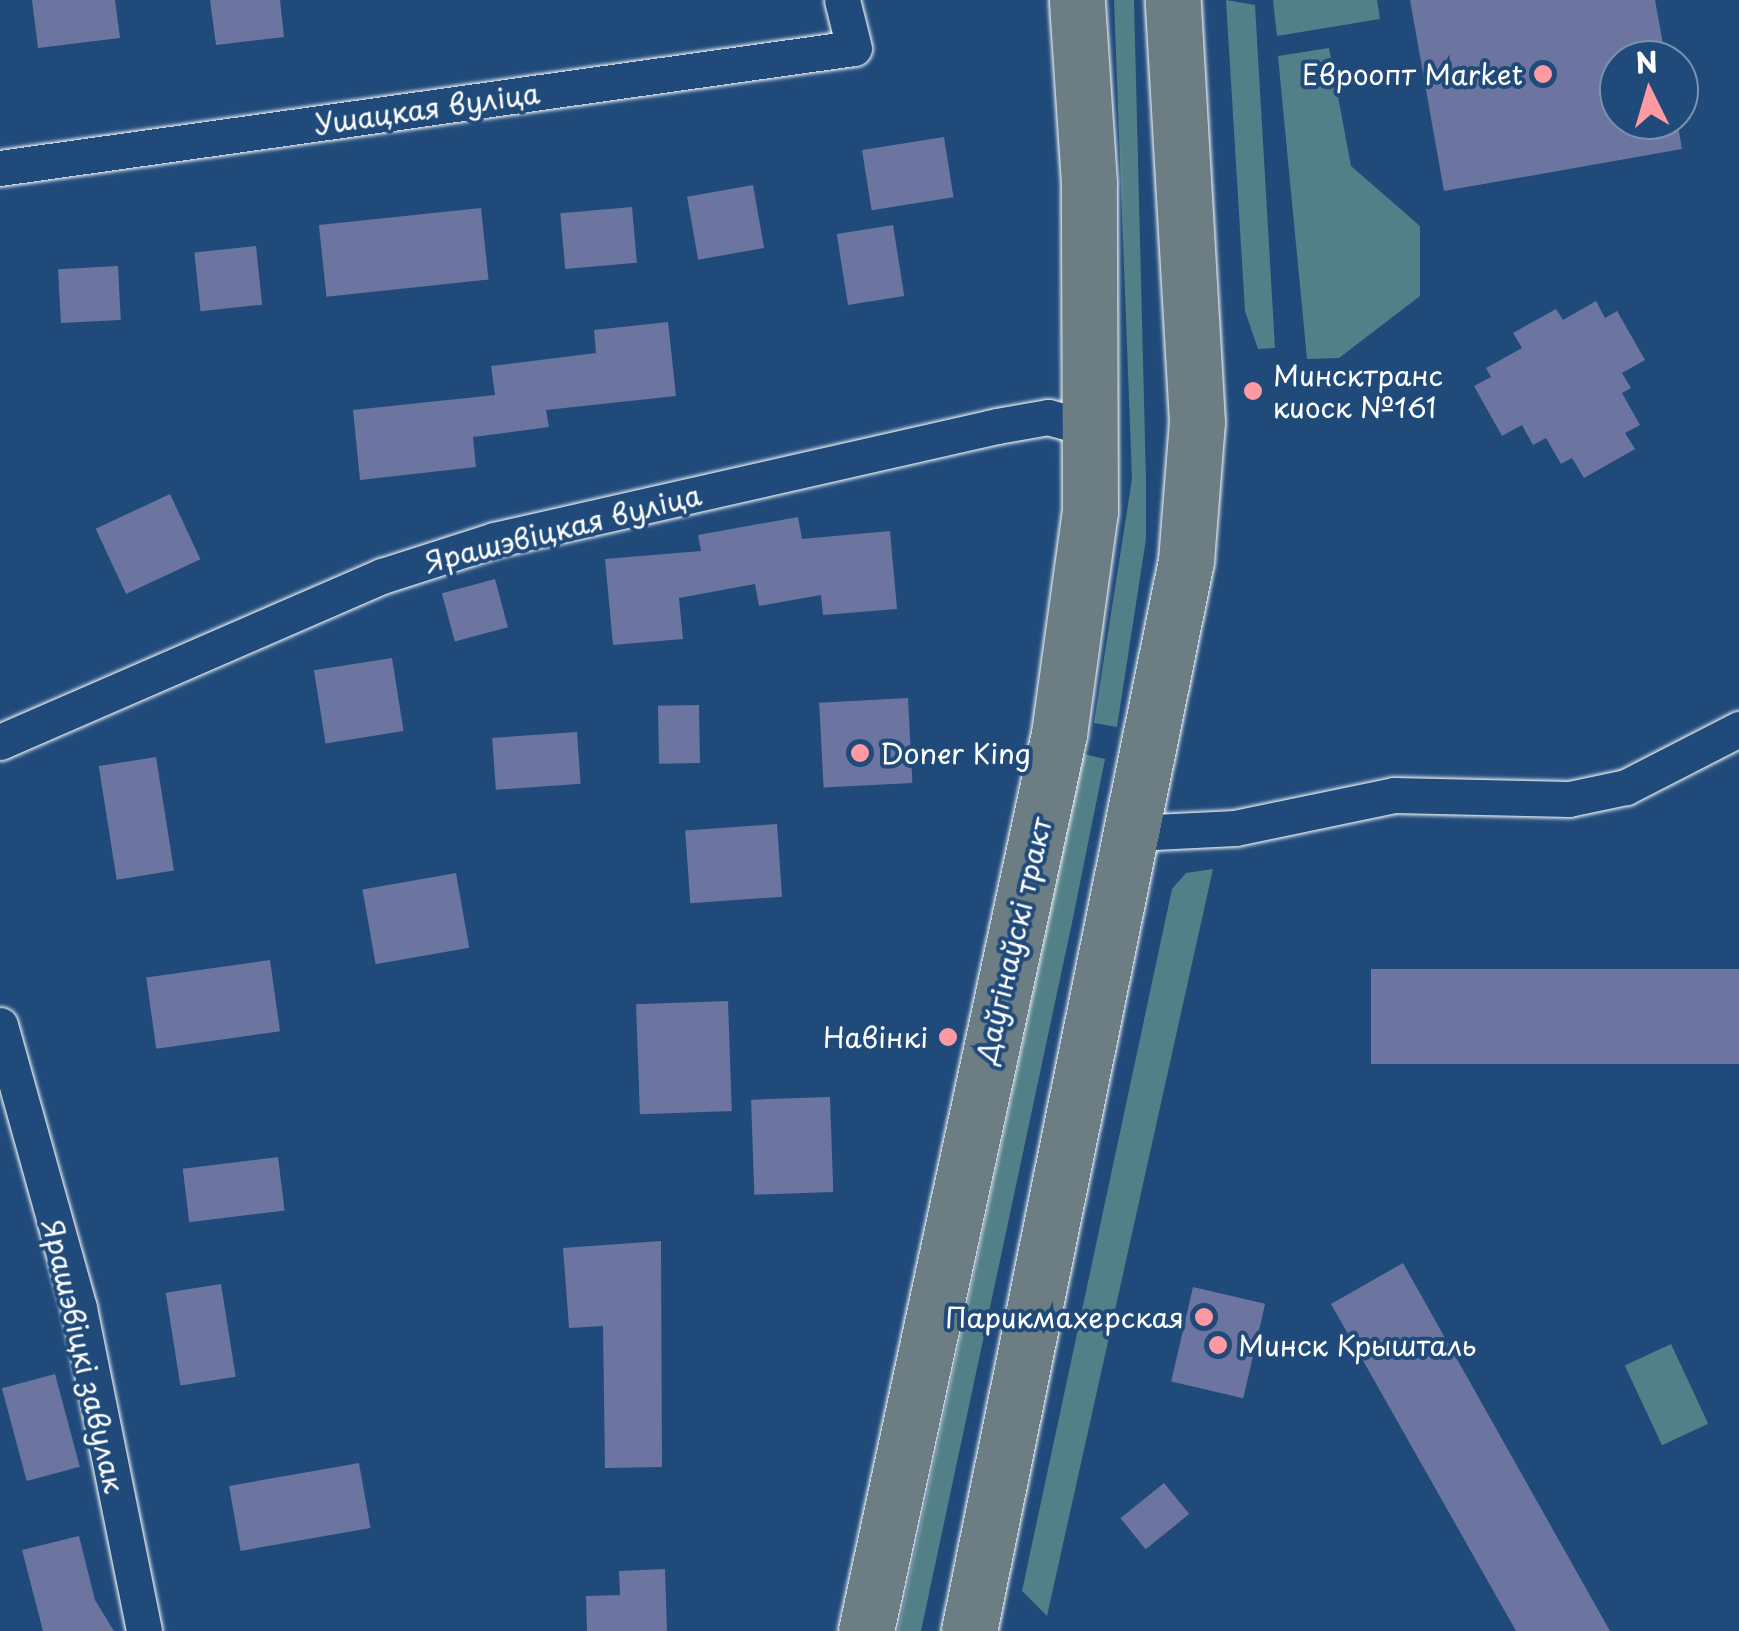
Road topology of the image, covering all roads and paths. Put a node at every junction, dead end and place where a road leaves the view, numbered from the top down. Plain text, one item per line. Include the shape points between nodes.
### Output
1 (842, 0) edge
2 (1078, 0) edge
3 (1173, 0) edge
4 (0, 168) edge
5 (1092, 429) junction
6 (1739, 730) edge
7 (0, 742) edge
8 (1134, 833) junction
9 (0, 1024) edge
10 (144, 1631) edge
11 (866, 1631) edge
12 (970, 1631) edge

1 - 4 street, Ушацкая вуліца via 854,48
2 - 5 main road, Даўгінаўскі тракт
3 - 8 main road via 1198,422 1186,561
5 - 7 street, Ярашэвіцкая вуліца via 1048,417 998,426 494,540 382,576
5 - 11 main road, Даўгінаўскі тракт via 1090,511 1059,734
6 - 8 street via 1626,787 1568,799 1394,796 1235,828
8 - 12 main road
9 - 10 street, Ярашэвіцкі завулак via 80,1308

